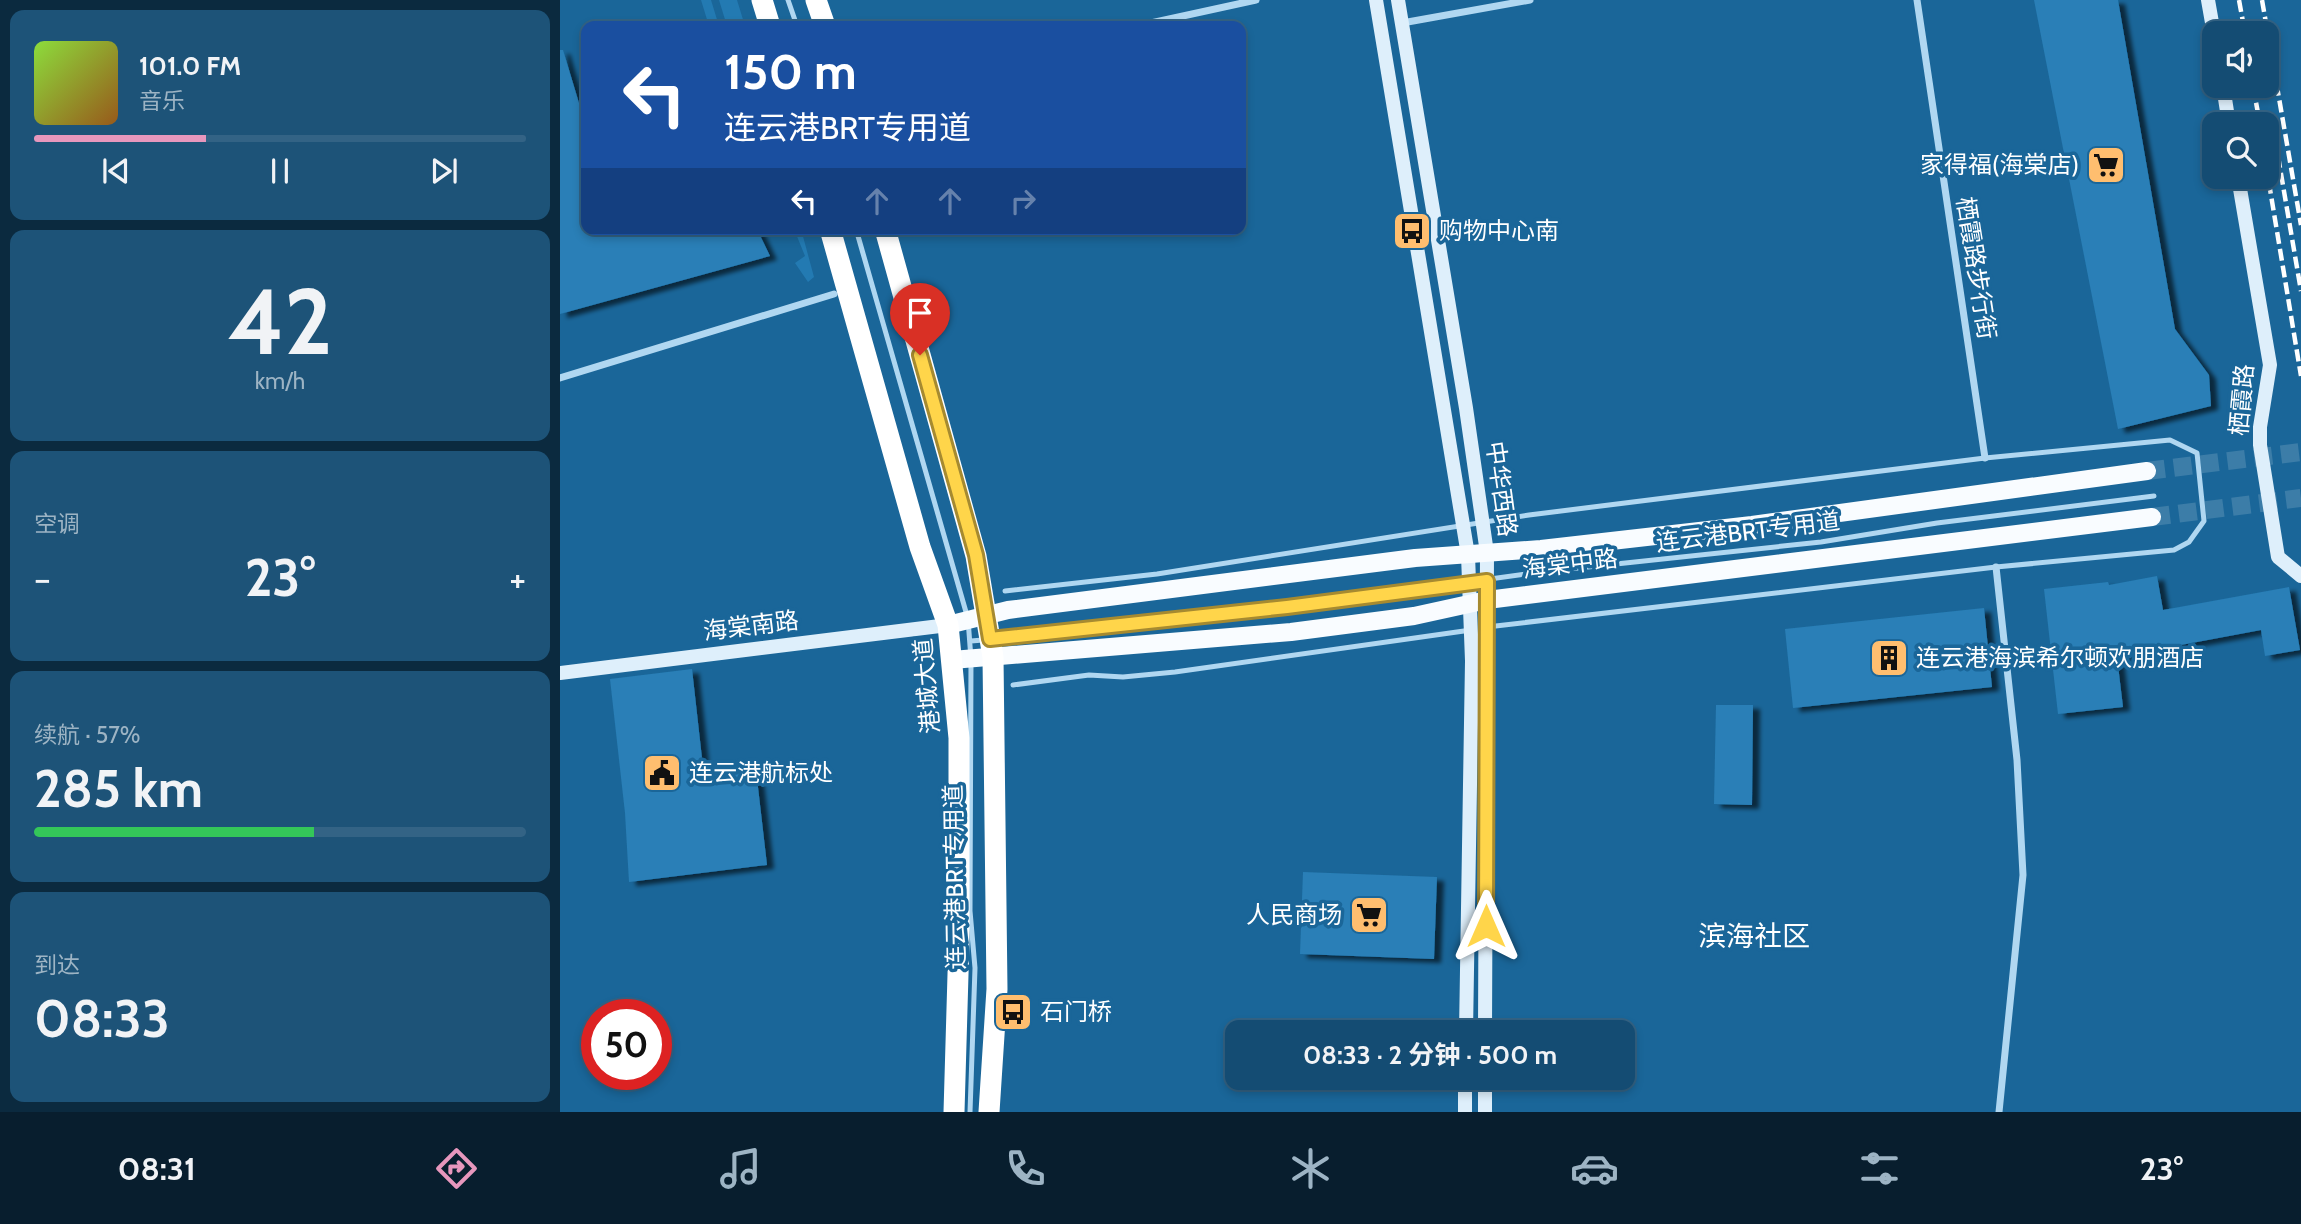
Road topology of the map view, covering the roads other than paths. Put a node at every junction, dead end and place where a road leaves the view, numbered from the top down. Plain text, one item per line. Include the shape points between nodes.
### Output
1 (762, 0) edge
2 (788, 0) edge
3 (816, 0) edge
4 (1256, 0) edge
5 (1376, 0) edge
6 (1398, 0) edge
7 (1530, 0) edge
8 (1917, 0) edge
9 (2208, 0) edge
10 (769, 21) edge
11 (795, 21) edge
12 (823, 21) edge
13 (1159, 21) edge
14 (2212, 21) edge
15 (1402, 23) junction
16 (2240, 189) edge
17 (832, 235) edge
18 (858, 235) edge
19 (887, 235) edge
20 (834, 294) dead end
21 (560, 378) edge
22 (1985, 458) junction
23 (2147, 471) tunnel mouth
24 (2154, 496) dead end
25 (2152, 517) tunnel mouth
26 (1483, 523) junction
27 (1465, 525) junction
28 (1477, 554) junction
29 (1996, 567) junction
30 (2301, 576) edge
31 (1487, 581) junction
32 (1469, 583) junction
33 (1004, 591) dead end
34 (1479, 603) junction
35 (967, 620) junction
36 (1488, 627) junction
37 (1471, 630) junction
38 (975, 651) junction
39 (560, 673) edge
40 (1013, 685) dead end
41 (1466, 1020) edge
42 (1485, 1020) edge
43 (1465, 1090) edge
44 (1485, 1090) edge
45 (954, 1112) edge
46 (970, 1112) edge
47 (989, 1112) edge
48 (1465, 1112) edge
49 (1485, 1112) edge
50 (1999, 1112) edge

1 - 10 highway
2 - 11 lane
3 - 12 highway
4 - 13 street
5 - 27 main road
6 - 15 main road, 中华西路
7 - 15 street
8 - 22 street, 栖霞路步行街
9 - 14 main road
15 - 26 main road, 中华西路
16 - 30 main road, 栖霞路 via 2270,365 2260,427 2270,514 2278,557
17 - 35 highway, 港城大道 via 920,547
18 - 35 lane
19 - 35 highway, 港城大道 via 976,555
20 - 21 street
22 - 26 lane
22 - 29 lane via 2170,440 2197,453 2204,521 2189,542 2174,550
23 - 28 main road, 海棠中路 via 1752,525
24 - 31 lane, 连云港BRT专用道 via 1821,542
25 - 34 main road, 海棠中路
26 - 27 lane
26 - 28 main road, 中华西路
27 - 28 main road
27 - 33 lane via 1157,574
28 - 31 main road, 中华西路
28 - 32 main road
28 - 35 main road, 海棠中路 via 1402,560
29 - 36 lane
29 - 50 street via 2017,761 2023,875
31 - 32 lane, 连云港BRT专用道
31 - 34 main road, 中华西路
32 - 34 main road
32 - 38 lane, 连云港BRT专用道
34 - 36 main road, 中华西路
34 - 37 main road
34 - 38 main road, 海棠中路 via 1292,632
35 - 38 highway, 港城大道
35 - 38 highway, 港城大道
35 - 39 main road, 海棠南路
36 - 37 lane
36 - 42 main road, 中华西路
37 - 40 lane via 1175,672 1088,675
37 - 41 main road
38 - 45 highway, 港城大道 via 959,738
38 - 46 lane, 连云港BRT专用道
38 - 47 highway, 港城大道 via 997,989
43 - 48 main road
44 - 49 main road

